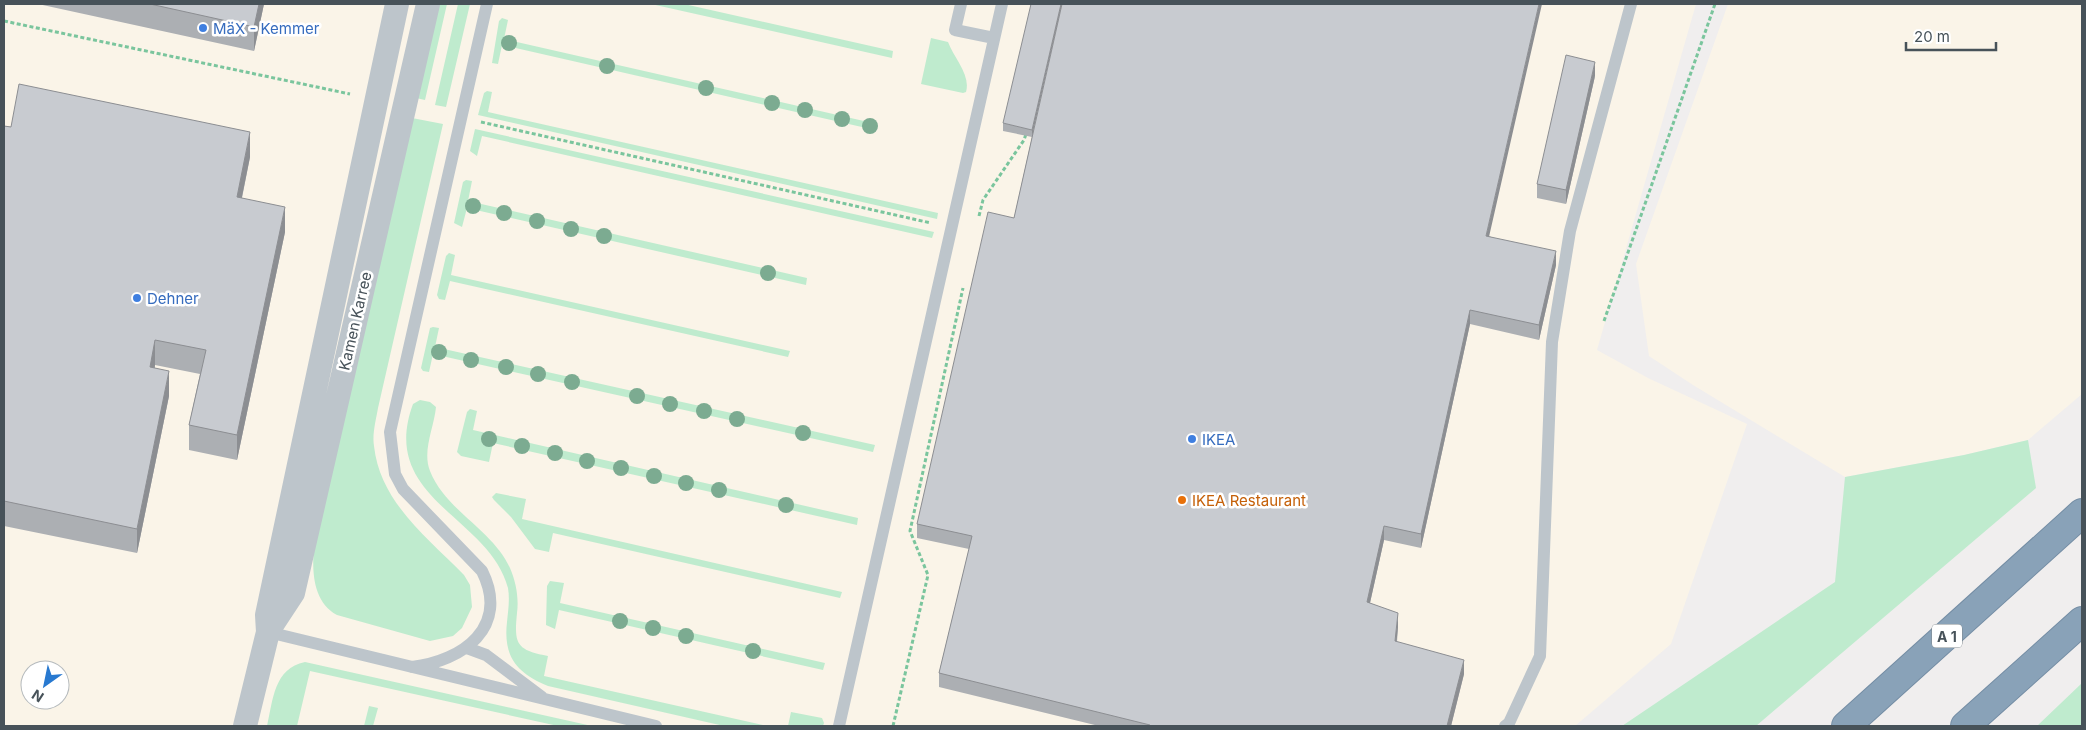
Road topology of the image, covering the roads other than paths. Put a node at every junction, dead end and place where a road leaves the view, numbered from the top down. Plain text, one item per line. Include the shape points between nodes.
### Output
1 (397, 4) edge
2 (428, 4) edge
3 (487, 4) edge
4 (961, 4) edge
5 (1002, 4) edge
6 (1631, 4) edge
7 (994, 38) junction
8 (2082, 513) edge
9 (2082, 621) edge
10 (268, 632) junction
11 (467, 648) junction
12 (412, 667) junction
13 (547, 701) junction
14 (245, 726) edge
15 (656, 726) edge
16 (839, 726) edge
17 (1505, 726) edge
18 (1846, 726) edge
19 (1965, 726) edge

1 - 10 street, Kamen Karree via 267,615
2 - 10 street, Kamen Karree via 293,593
3 - 11 lane via 390,432 395,474 403,489 482,571 488,584 491,598 488,621
4 - 7 lane via 955,30
5 - 7 lane
6 - 17 lane via 1570,231 1552,342 1540,656
7 - 16 lane
8 - 18 highway, A 1
9 - 19 highway
10 - 12 lane
10 - 14 street, Kamen Karree
11 - 12 lane via 443,661
11 - 13 lane via 486,656
12 - 13 lane
13 - 15 lane

